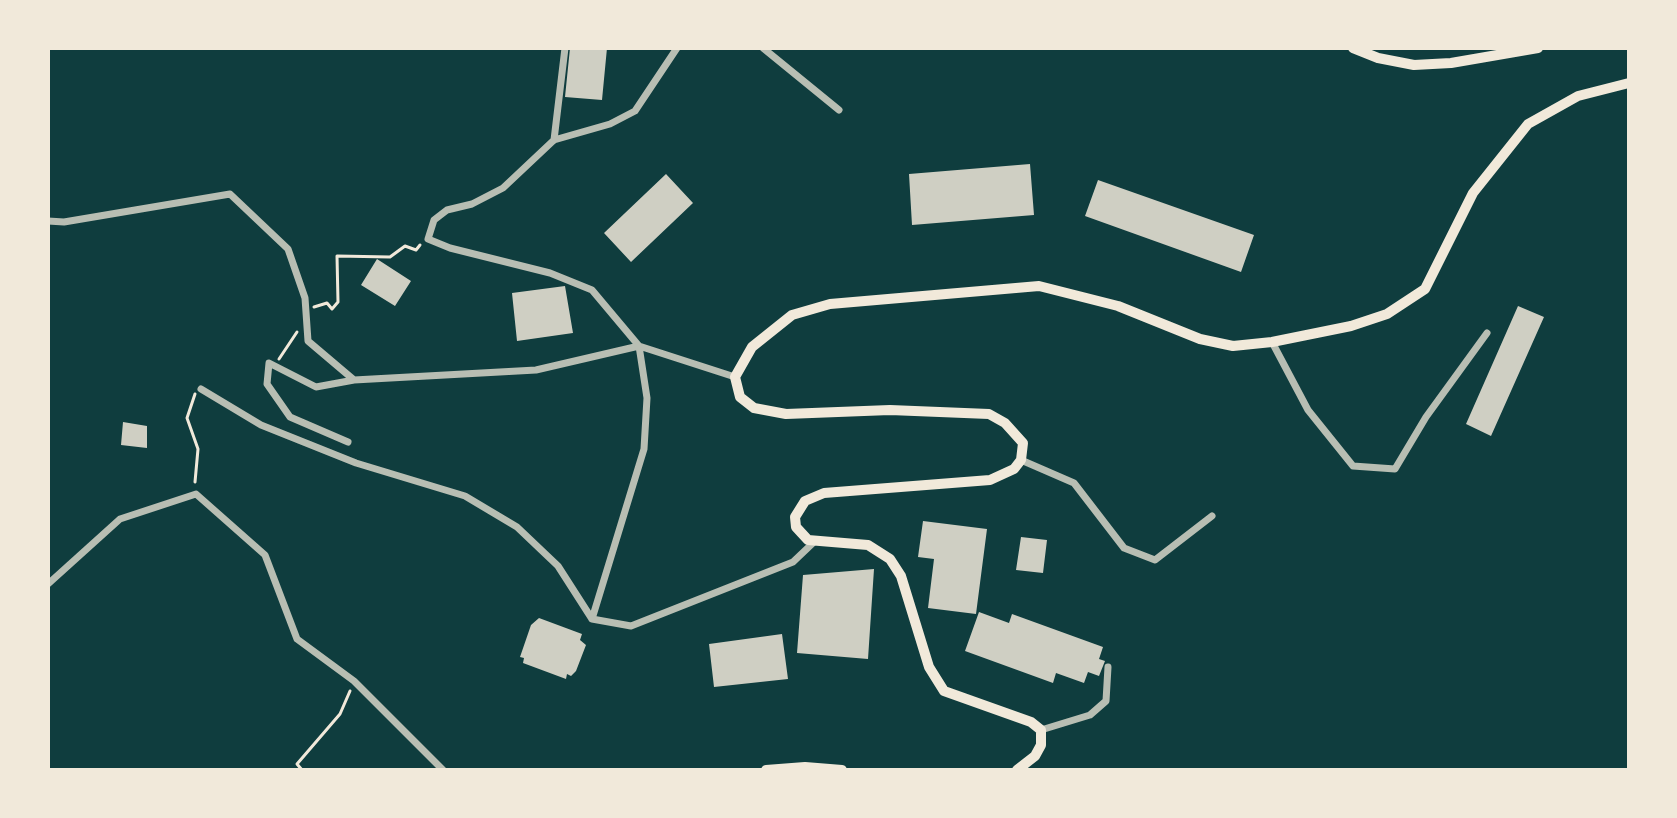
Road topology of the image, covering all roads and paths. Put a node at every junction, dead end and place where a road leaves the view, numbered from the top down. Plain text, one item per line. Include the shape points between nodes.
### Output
1 (565, 48) edge
2 (677, 48) edge
3 (763, 48) edge
4 (1353, 48) edge
5 (1538, 48) edge
6 (1629, 83) edge
7 (839, 110) dead end
8 (554, 140) junction
9 (48, 221) edge
10 (428, 233) junction
11 (306, 314) junction
12 (1487, 333) dead end
13 (1272, 342) junction
14 (639, 346) junction
15 (274, 365) junction
16 (735, 377) junction
17 (354, 380) junction
18 (201, 389) joint
19 (348, 442) dead end
20 (1021, 460) junction
21 (196, 494) junction
22 (1212, 516) dead end
23 (814, 542) junction
24 (48, 584) edge
25 (592, 619) junction
26 (1108, 667) dead end
27 (354, 681) junction
28 (1041, 730) junction
29 (302, 770) edge
30 (443, 770) edge
31 (766, 770) edge
32 (842, 770) edge
33 (1017, 770) edge

1 - 8 street
2 - 8 street via 635,111
3 - 7 street
4 - 5 main road via 1414,65
6 - 13 main road via 1578,96 1528,124 1473,193 1439,267 1415,298 1371,320
8 - 10 street via 503,188 447,210
9 - 11 street via 230,194 288,249
10 - 11 path via 416,250 405,246 390,257 337,256 338,302 332,309 318,304
10 - 14 street via 428,239 450,248 550,273 592,290
11 - 15 path
11 - 17 street via 308,341
12 - 13 street via 1395,469 1353,466 1308,410
13 - 16 main road via 1216,343 1069,292 1039,286 1007,288 849,301 792,315 752,347
14 - 16 street
14 - 17 street via 536,370
14 - 25 street via 647,398 644,449
15 - 17 street via 316,387
15 - 19 street via 269,363 267,384 290,417
16 - 20 main road via 746,404 775,413 989,414 1023,443
18 - 21 path via 191,398 187,418 198,449
18 - 25 street via 261,425 356,463 465,496 517,527 548,557
20 - 22 street via 1074,483 1124,548 1155,560
20 - 23 main road via 1003,475 973,483 814,496 795,517 800,535
21 - 24 street via 120,519
21 - 27 street via 265,555 297,639
23 - 25 street via 793,562 631,626
23 - 28 main road via 868,545 890,559 901,576 929,667 944,691
26 - 28 street via 1106,701 1090,715
27 - 29 path via 340,714 297,764
27 - 30 street
28 - 33 main road via 1035,756
31 - 32 main road

